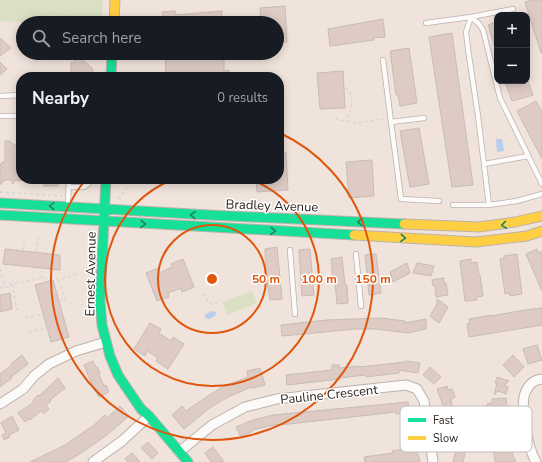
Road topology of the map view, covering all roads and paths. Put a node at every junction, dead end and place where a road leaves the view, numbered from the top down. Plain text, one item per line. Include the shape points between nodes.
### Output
1 (115, 0) edge
2 (513, 9) dead end
3 (54, 13) dead end
4 (70, 16) edge
5 (114, 16) edge
6 (471, 17) junction
7 (426, 23) dead end
8 (112, 60) edge
9 (383, 60) dead end
10 (111, 72) edge
11 (345, 88) dead end
12 (16, 94) edge
13 (0, 96) edge
14 (0, 116) edge
15 (16, 116) edge
16 (424, 118) dead end
17 (335, 119) dead end
18 (391, 120) junction
19 (345, 121) junction
20 (363, 122) junction
21 (364, 126) dead end
22 (528, 156) junction
23 (484, 164) junction
24 (88, 184) edge
25 (106, 184) edge
26 (542, 184) edge
27 (69, 187) joint
28 (128, 188) dead end
29 (0, 192) edge
30 (542, 194) edge
31 (68, 199) joint
32 (118, 199) dead end
33 (439, 202) dead end
34 (0, 203) edge
35 (453, 205) dead end
36 (489, 205) junction
37 (105, 209) junction
38 (0, 215) edge
39 (542, 216) edge
40 (104, 221) junction
41 (542, 231) edge
42 (25, 237) dead end
43 (38, 238) dead end
44 (22, 250) dead end
45 (290, 250) dead end
46 (36, 252) dead end
47 (356, 254) dead end
48 (0, 269) edge
49 (42, 271) dead end
50 (77, 274) dead end
51 (42, 278) junction
52 (59, 280) junction
53 (3, 282) junction
54 (12, 285) junction
55 (5, 287) junction
56 (0, 288) edge
57 (202, 294) dead end
58 (59, 301) dead end
59 (221, 301) dead end
60 (212, 305) junction
61 (361, 306) dead end
62 (211, 308) dead end
63 (43, 314) dead end
64 (295, 314) dead end
65 (18, 315) dead end
66 (25, 318) dead end
67 (47, 328) dead end
68 (29, 332) dead end
69 (106, 342) junction
70 (542, 379) edge
71 (0, 404) edge
72 (425, 406) edge
73 (524, 406) edge
74 (149, 416) junction
75 (180, 452) junction
76 (432, 452) edge
77 (531, 452) edge
78 (93, 462) edge
79 (188, 462) edge
80 (433, 462) edge
81 (536, 462) edge

1 - 5 main road
2 - 6 lane
3 - 4 path
6 - 7 lane
6 - 22 lane via 483,30 500,98
6 - 23 lane via 466,32
8 - 10 main road
9 - 18 lane
11 - 19 path via 352,98 350,112
12 - 13 lane
14 - 15 lane
16 - 18 lane
17 - 19 path
18 - 20 path
18 - 33 lane via 400,199
19 - 20 path
20 - 21 path
22 - 23 lane
22 - 26 lane
23 - 36 lane
24 - 27 lane via 84,187
25 - 37 main road, Ernest Avenue
27 - 31 lane
28 - 32 path
29 - 31 path
30 - 36 lane
37 -> 34 main road, Bradley Avenue
35 - 36 lane
39 -> 37 main road, Bradley Avenue via 516,223 470,227
37 - 40 main road, Ernest Avenue
38 - 40 main road, Bradley Avenue
40 -> 41 main road, Bradley Avenue via 476,242 527,236
40 - 69 main road, Ernest Avenue via 100,301
42 - 44 path
43 - 46 path
45 - 64 lane
47 - 61 lane
48 - 53 path
49 - 51 path
50 - 52 path
51 - 52 path
51 - 54 path
52 - 58 path via 65,300
53 - 54 path
53 - 55 path
54 - 55 path
54 - 65 path
55 - 56 path
57 - 60 path
59 - 60 path
60 - 62 path
63 - 66 path
67 - 68 path
69 - 71 street via 76,351 49,364 23,389
69 - 74 main road, Ernest Avenue via 118,375
70 - 73 street via 534,380 526,390
72 - 75 street, Pauline Crescent via 417,389 406,385 277,399 245,407 212,425
74 - 75 main road, Ernest Avenue
74 - 78 street via 122,441
75 - 79 main road, Ernest Avenue
76 - 80 street, Pauline Crescent
77 - 81 street

